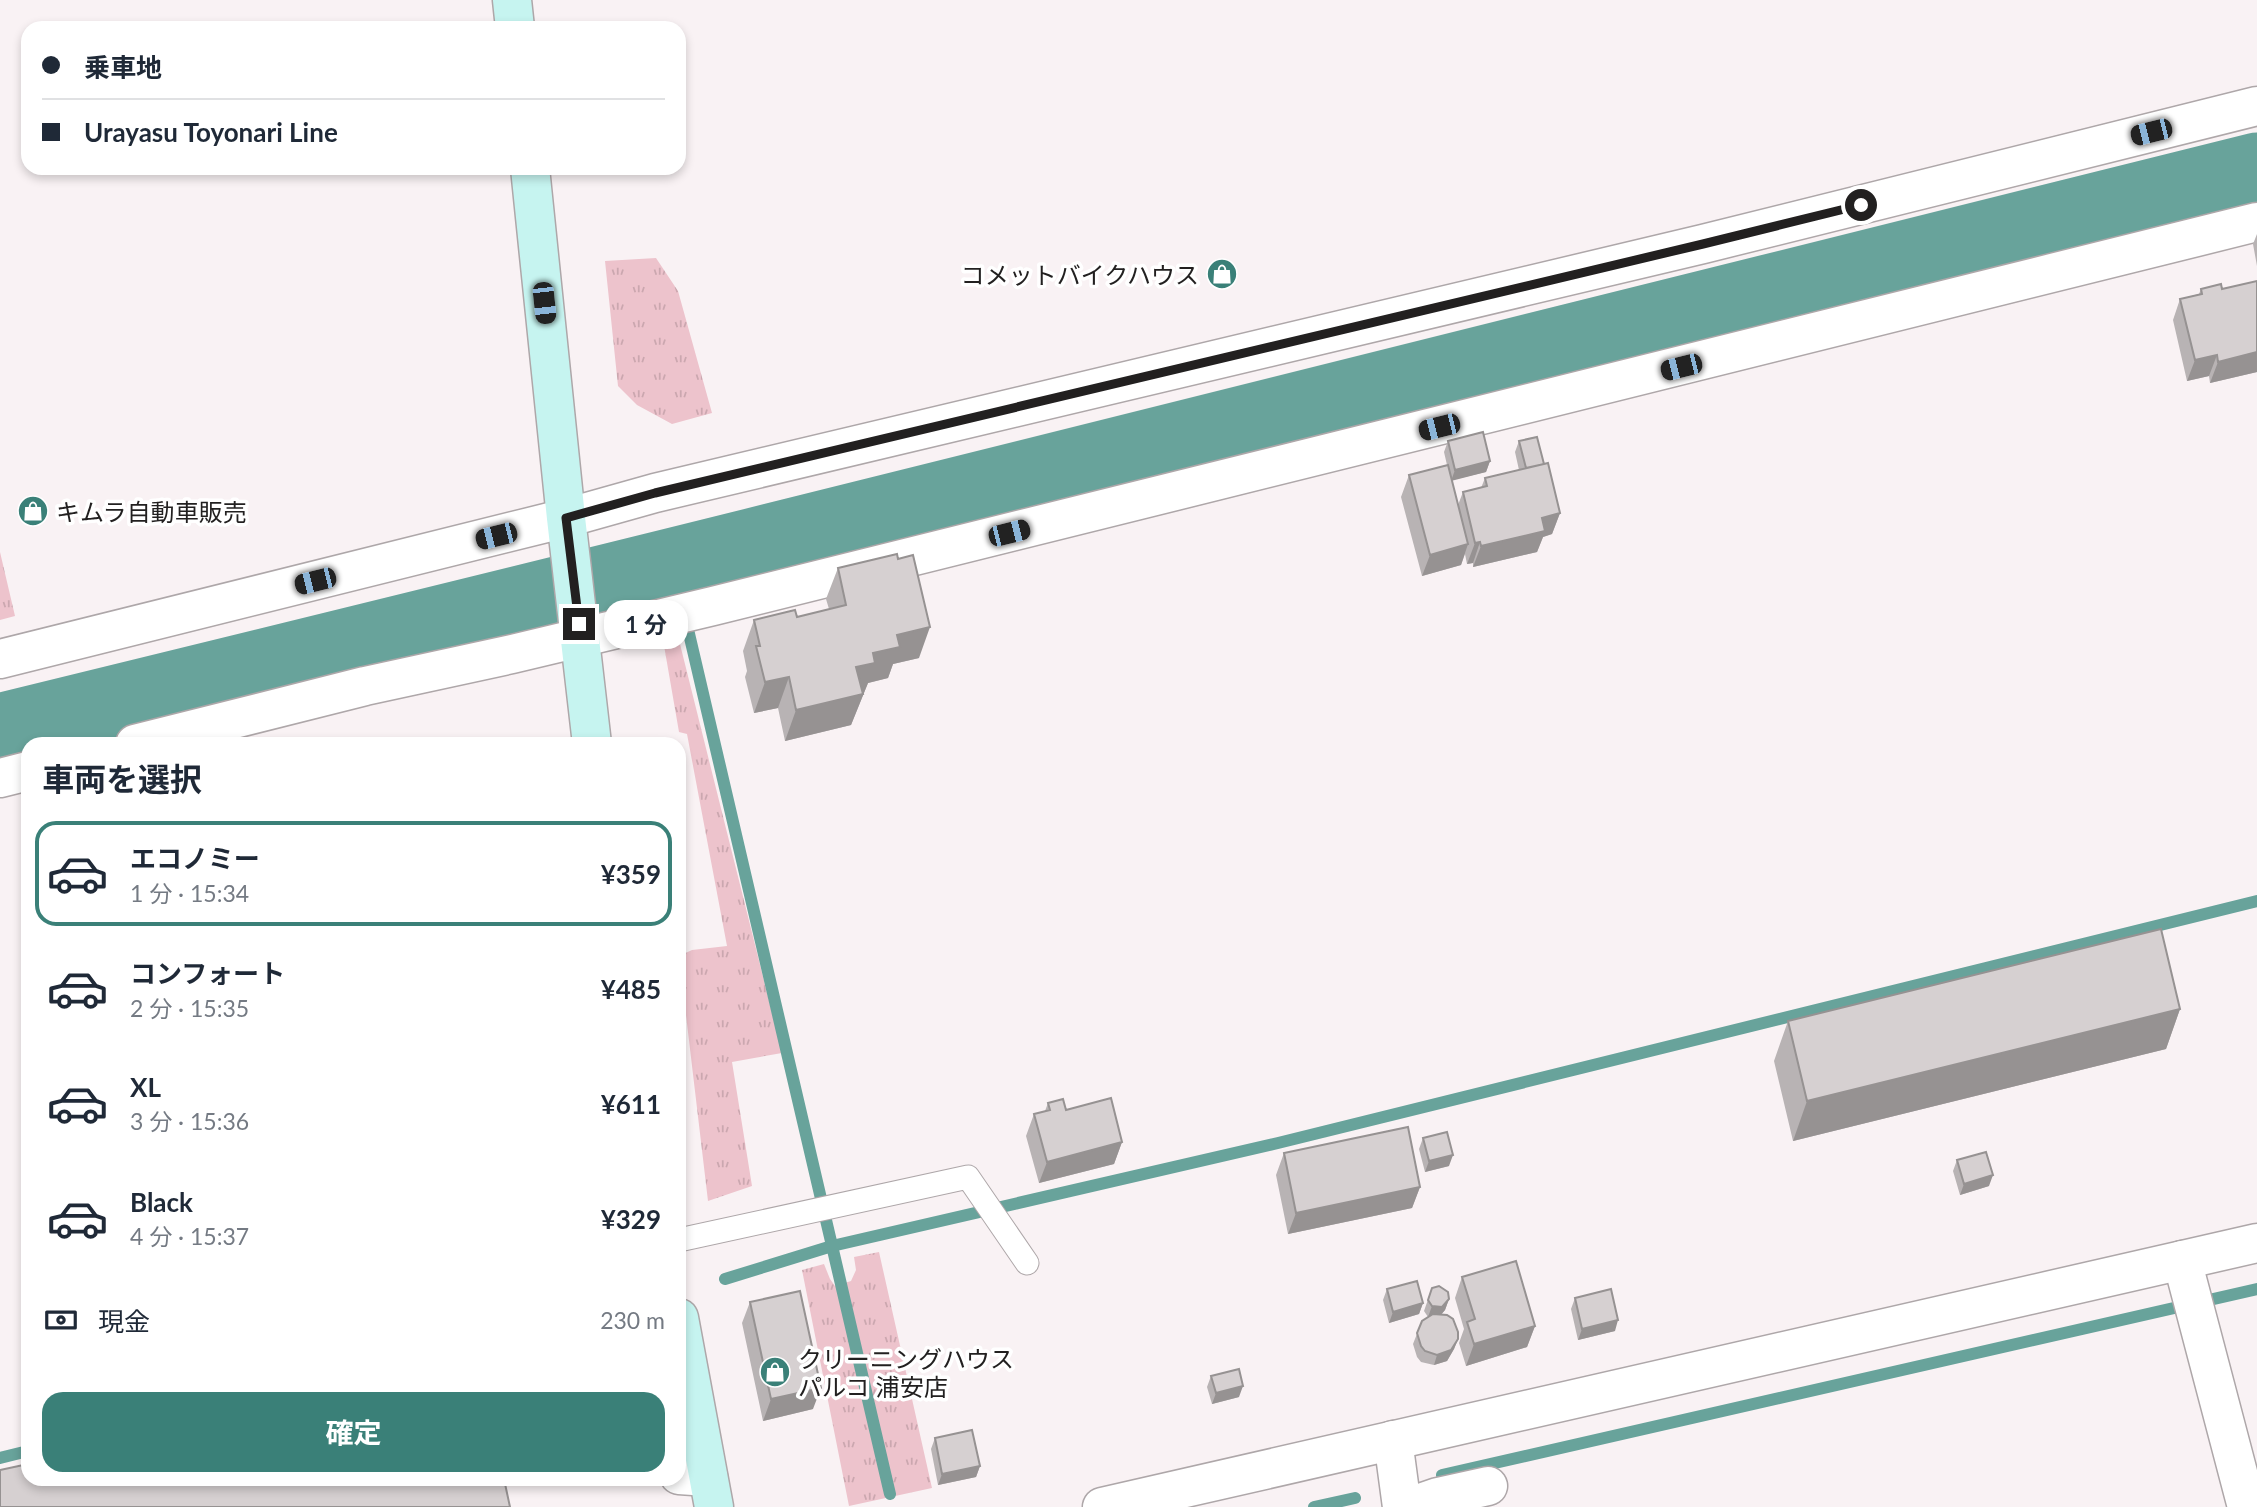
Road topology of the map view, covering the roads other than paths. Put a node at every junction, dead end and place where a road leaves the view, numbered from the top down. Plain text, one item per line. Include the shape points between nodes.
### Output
1 (512, 0) edge
2 (514, 21) edge
3 (2257, 106) edge
4 (531, 175) edge
5 (2257, 222) edge
6 (566, 518) junction
7 (580, 631) junction
8 (0, 659) edge
9 (162, 737) edge
10 (591, 737) edge
11 (21, 773) edge
12 (0, 778) edge
13 (686, 1238) edge
14 (2257, 1243) edge
15 (1027, 1263) dead end
16 (2190, 1288) junction
17 (686, 1374) edge
18 (1393, 1440) junction
19 (700, 1486) edge
20 (1488, 1486) dead end
21 (1102, 1507) edge
22 (1402, 1507) edge
23 (1409, 1507) edge
24 (2247, 1507) edge

1 - 2 main road
3 - 6 street
4 - 6 main road
5 - 7 street via 1667,370
6 - 7 main road
6 - 8 street
7 - 9 street
7 - 10 main road
11 - 12 street
13 - 15 lane via 968,1177
14 - 16 street
16 - 18 street
16 - 24 street
17 - 19 main road
18 - 21 street
18 - 22 street
20 - 23 street

